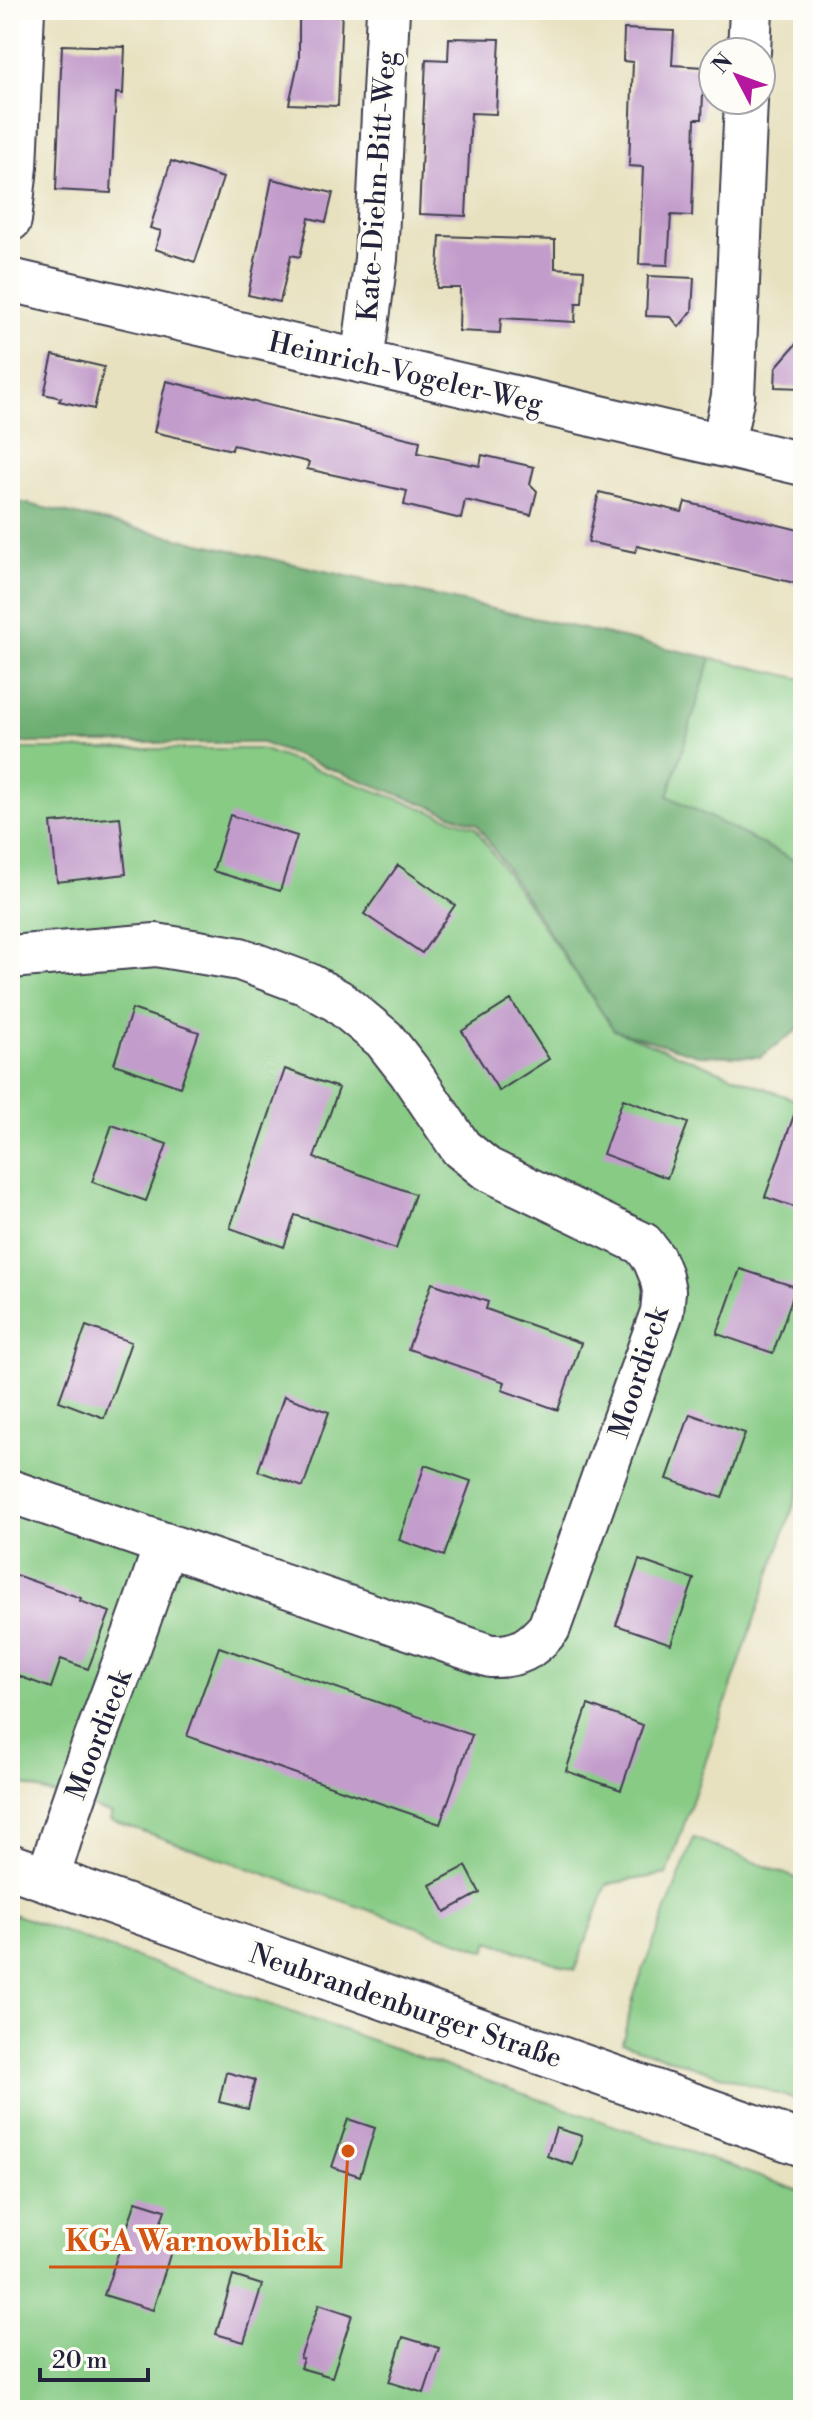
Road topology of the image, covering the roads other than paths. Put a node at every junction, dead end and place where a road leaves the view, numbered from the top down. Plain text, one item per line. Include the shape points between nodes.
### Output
1 (23, 10) edge
2 (388, 10) edge
3 (751, 10) edge
4 (750, 36) edge
5 (745, 116) edge
6 (10, 220) edge
7 (10, 280) edge
8 (362, 362) junction
9 (723, 444) junction
10 (803, 464) edge
11 (10, 957) edge
12 (10, 1491) edge
13 (165, 1544) junction
14 (29, 1872) edge
15 (803, 2144) edge

1 - 6 street
2 - 8 street, Kate-Diehn-Bitt-Weg via 376,259
3 - 4 street
5 - 9 street via 733,396
7 - 8 street, Heinrich-Vogeler-Weg
8 - 9 street, Heinrich-Vogeler-Weg
9 - 10 street, Heinrich-Vogeler-Weg
11 - 13 street, Moordieck via 156,945 240,959 307,984 338,1001 384,1039 461,1148 513,1184 633,1238 648,1250 661,1276 662,1312 549,1628 530,1648 490,1656
12 - 13 street, Moordieck
13 - 14 street, Moordieck via 66,1817
14 - 15 main road, Neubrandenburger Straße

